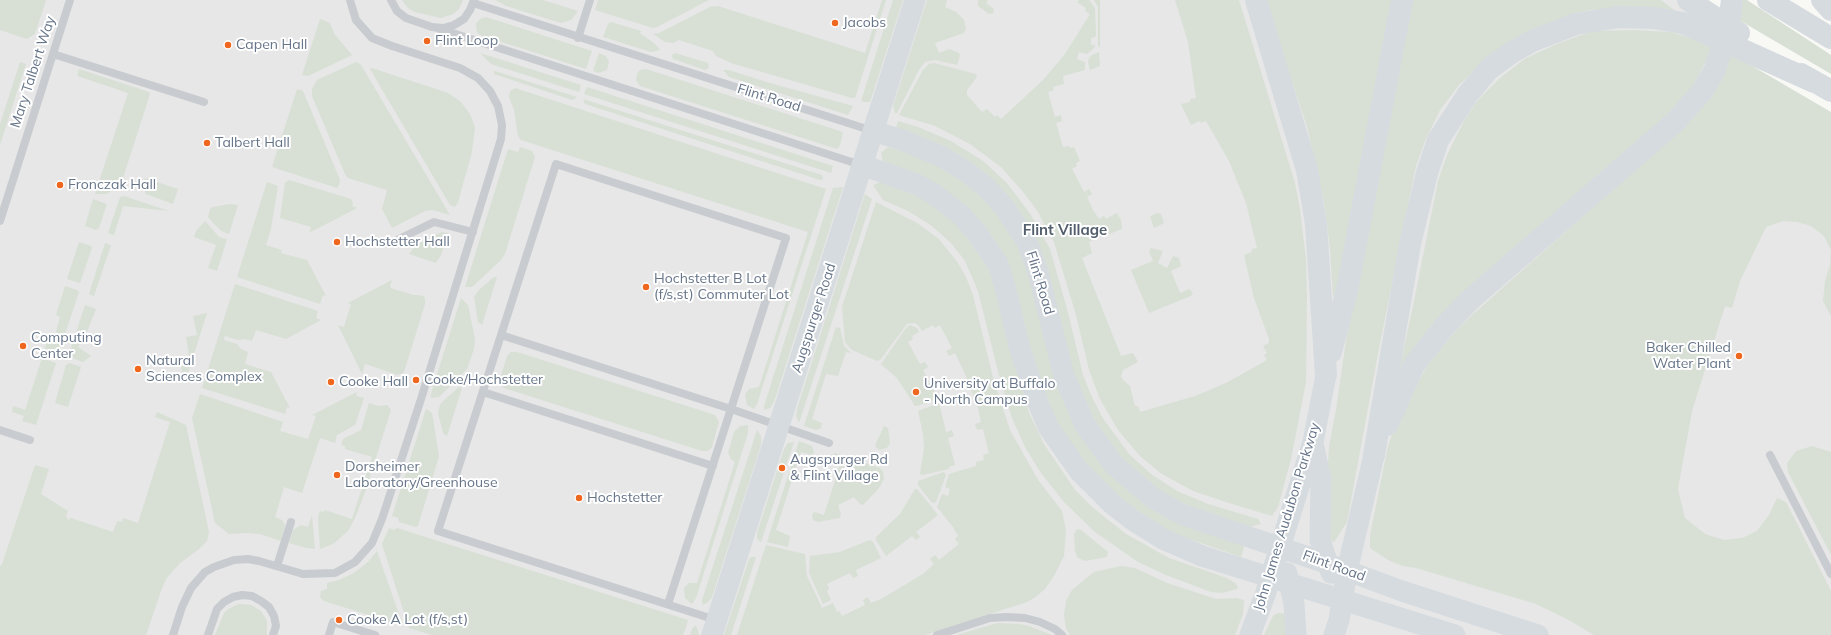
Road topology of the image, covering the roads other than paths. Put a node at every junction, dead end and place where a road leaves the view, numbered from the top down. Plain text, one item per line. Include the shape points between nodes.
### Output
1 (70, 0) edge
2 (350, 0) edge
3 (392, 0) edge
4 (590, 0) edge
5 (915, 0) edge
6 (1256, 0) edge
7 (1402, 0) edge
8 (1688, 0) edge
9 (1732, 0) edge
10 (1768, 0) edge
11 (1822, 0) edge
12 (473, 2) edge
13 (1831, 10) edge
14 (438, 28) junction
15 (578, 38) junction
16 (1831, 38) edge
17 (53, 54) junction
18 (1822, 87) edge
19 (204, 102) dead end
20 (873, 131) junction
21 (862, 166) junction
22 (0, 221) edge
23 (473, 232) junction
24 (399, 239) dead end
25 (501, 336) junction
26 (1326, 375) junction
27 (482, 392) junction
28 (731, 409) junction
29 (779, 427) junction
30 (0, 430) edge
31 (30, 440) dead end
32 (1313, 442) junction
33 (829, 443) dead end
34 (1374, 455) junction
35 (1770, 455) dead end
36 (713, 466) junction
37 (291, 522) dead end
38 (1280, 547) junction
39 (1326, 563) junction
40 (277, 566) junction
41 (1347, 571) junction
42 (1831, 574) edge
43 (1280, 581) junction
44 (1342, 600) junction
45 (668, 604) junction
46 (715, 628) edge
47 (173, 635) edge
48 (208, 635) edge
49 (273, 635) edge
50 (329, 635) edge
51 (375, 635) edge
52 (937, 635) edge
53 (1062, 635) edge
54 (1250, 635) edge
55 (1296, 635) edge
56 (1334, 635) edge
57 (1455, 635) edge
58 (1538, 635) edge

1 - 17 lane, Mary Talbert Way
2 - 23 lane via 356,20 372,38 460,68 478,78 490,90 498,106 502,125 501,139
3 - 14 lane via 397,10 406,18
4 - 15 lane
5 - 20 street, Augspurger Road
6 - 26 main road via 1307,170 1316,224
7 - 26 main road via 1347,290
8 - 18 main road
9 - 34 main road via 1721,51 1714,71 1703,90 1675,122 1476,295 1444,327 1414,365
10 - 16 main road
11 - 13 main road
12 - 14 lane via 467,15 459,23
12 - 15 lane, Flint Road
14 - 21 lane, Flint Road
15 - 20 lane, Flint Road
17 - 19 lane
17 - 22 lane, Mary Talbert Way
18 - 34 main road via 1683,23 1654,18 1618,17 1576,24 1532,41 1511,52 1489,69 1468,94 1438,140 1427,173 1410,244
20 - 21 street, Augspurger Road
20 - 38 street, Flint Road via 940,156 964,170 1005,208 1027,242 1038,272 1064,376 1085,425 1114,465 1153,498 1181,514
21 - 29 street, Augspurger Road
21 - 43 street, Flint Road via 916,184 934,194 961,214 976,232 998,264 1019,346 1048,427 1068,457 1091,484 1131,520 1162,539 1202,556
23 - 24 lane via 434,222
23 - 40 lane via 382,519 372,543 355,562 335,573 303,574
25 - 27 lane
25 - 28 lane
25 - 28 lane via 556,164 786,238
26 - 32 street, John James Audubon Parkway
27 - 36 lane
27 - 45 lane via 438,530
28 - 29 lane
28 - 36 lane
29 - 33 lane
29 - 46 street, Augspurger Road
30 - 31 lane
32 - 38 street, John James Audubon Parkway
32 - 39 street via 1321,480 1320,540
34 - 41 street
35 - 42 lane
36 - 45 lane
37 - 40 lane
38 - 39 street, Flint Road
38 - 43 street
39 - 41 street, Flint Road
39 - 44 street
40 - 47 lane via 253,560 234,560 205,572 186,597
41 - 44 street
41 - 58 street, Flint Road
43 - 44 street, Flint Road
43 - 54 street, John James Audubon Parkway
43 - 55 street via 1294,604
44 - 56 street
44 - 57 street, Flint Road
45 - 46 lane
48 - 49 lane via 217,609 224,602 242,595 262,600 269,607 276,626
50 - 51 lane via 333,622
52 - 53 lane via 990,618 1007,617 1040,622

